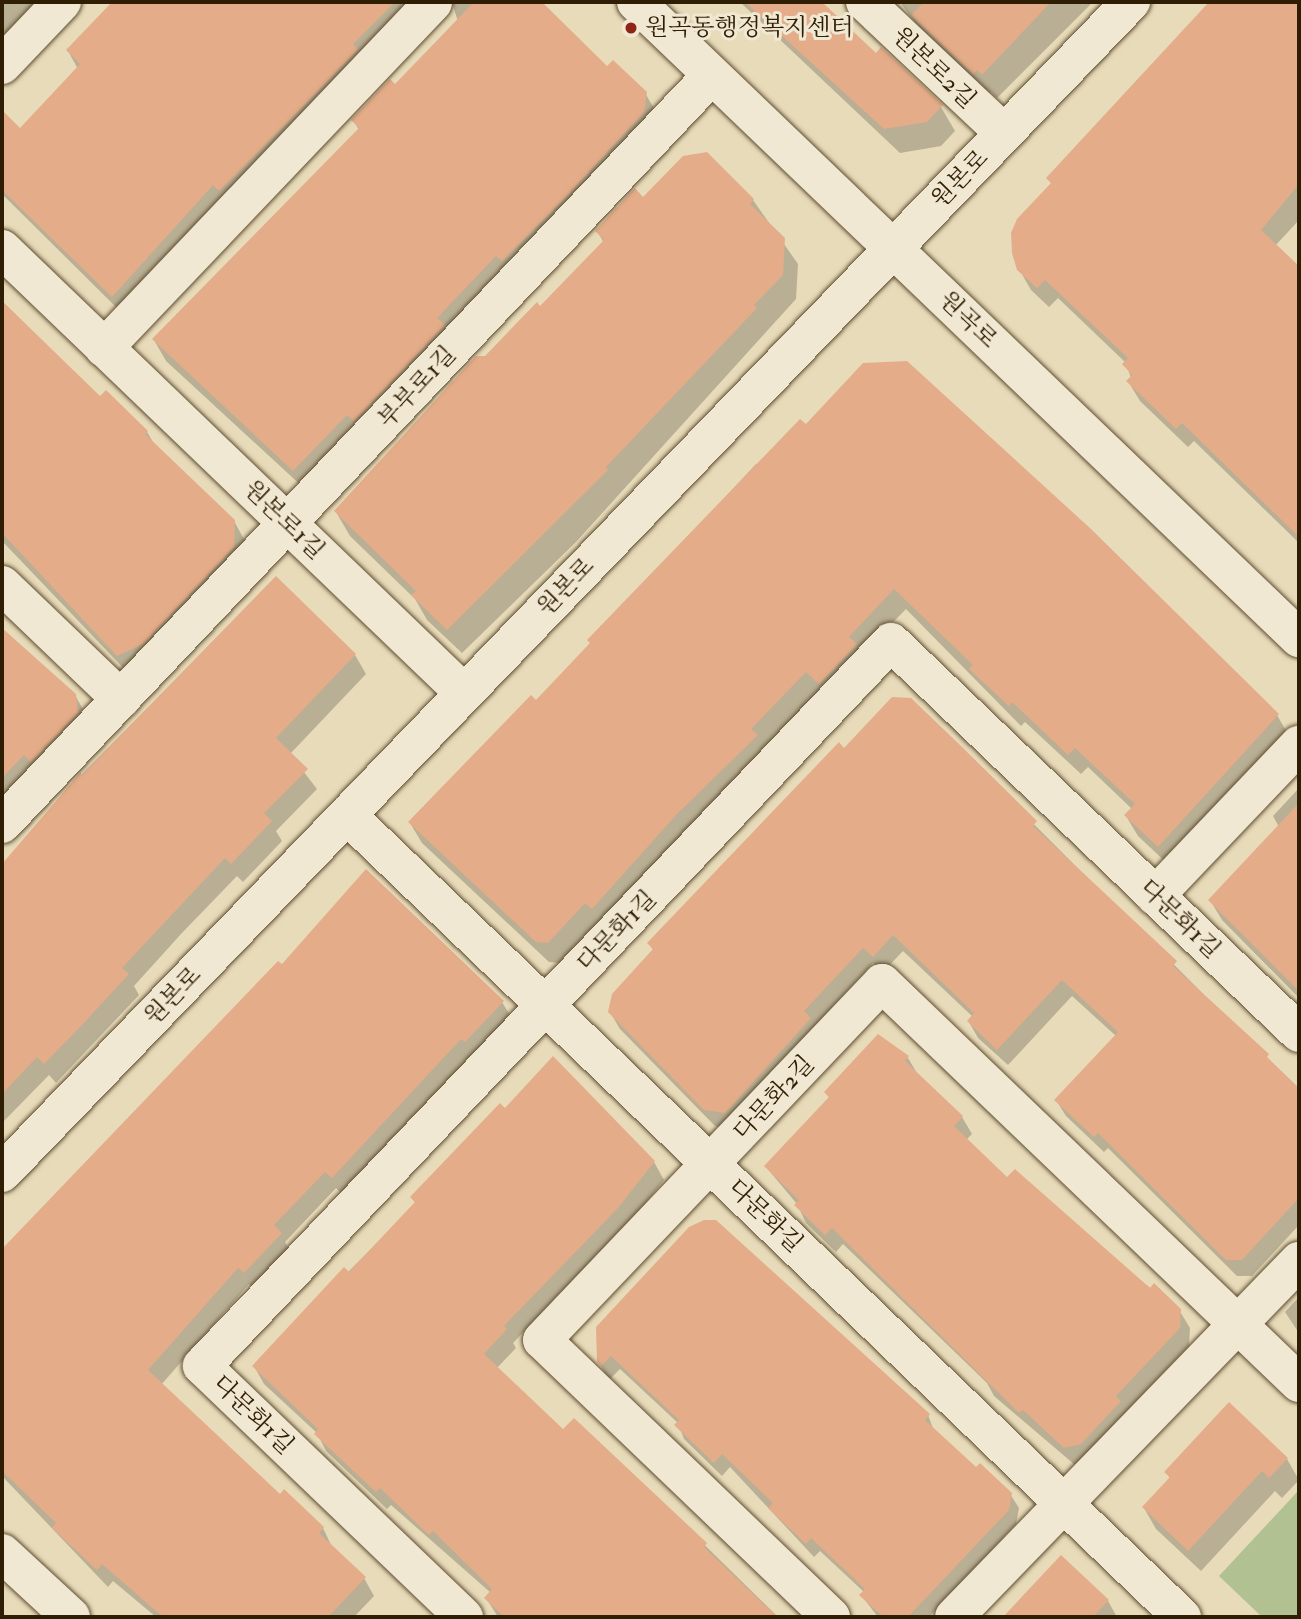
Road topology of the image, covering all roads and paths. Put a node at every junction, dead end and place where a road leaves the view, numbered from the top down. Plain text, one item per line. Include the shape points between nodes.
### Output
1 (62, 2) edge
2 (433, 2) edge
3 (636, 2) edge
4 (865, 2) edge
5 (1131, 2) edge
6 (2, 65) edge
7 (712, 75) junction
8 (1004, 134) junction
9 (892, 248) junction
10 (2, 249) edge
11 (104, 348) junction
12 (287, 523) junction
13 (2, 584) edge
14 (1297, 632) edge
15 (464, 693) junction
16 (121, 699) junction
17 (1299, 745) edge
18 (347, 815) junction
19 (2, 824) edge
20 (1155, 896) junction
21 (546, 1006) junction
22 (1299, 1034) edge
23 (711, 1164) junction
24 (2, 1173) edge
25 (1299, 1261) edge
26 (1238, 1324) junction
27 (1299, 1383) edge
28 (1064, 1504) junction
29 (2, 1553) edge
30 (71, 1617) edge
31 (464, 1617) edge
32 (831, 1617) edge
33 (954, 1617) edge
34 (1182, 1617) edge

1 - 6 street
2 - 11 street
3 - 7 street, 원곡로
4 - 8 street, 원본로2길
5 - 8 street, 원본로
7 - 9 street, 원곡로
7 - 12 street, 부부로1길
8 - 9 street, 원본로
9 - 14 street, 원곡로
9 - 15 street, 원본로
10 - 11 street, 원본로1길
11 - 12 street, 원본로1길
12 - 15 street, 원본로1길
12 - 16 street, 부부로1길
13 - 16 street
15 - 18 street, 원본로
16 - 19 street, 부부로1길
17 - 20 street
18 - 21 street, 다문화길
18 - 24 street, 원본로
20 - 21 street, 다문화1길 via 891,642
20 - 22 street, 다문화1길
21 - 23 street, 다문화길
21 - 31 street, 다문화1길 via 202,1366
23 - 26 street, 다문화2길 via 882,983
23 - 28 street, 다문화길
23 - 32 street, 다문화2길 via 542,1340
25 - 26 street
26 - 27 street, 다문화2길
26 - 28 street
28 - 33 street
28 - 34 street, 다문화길
29 - 30 street

